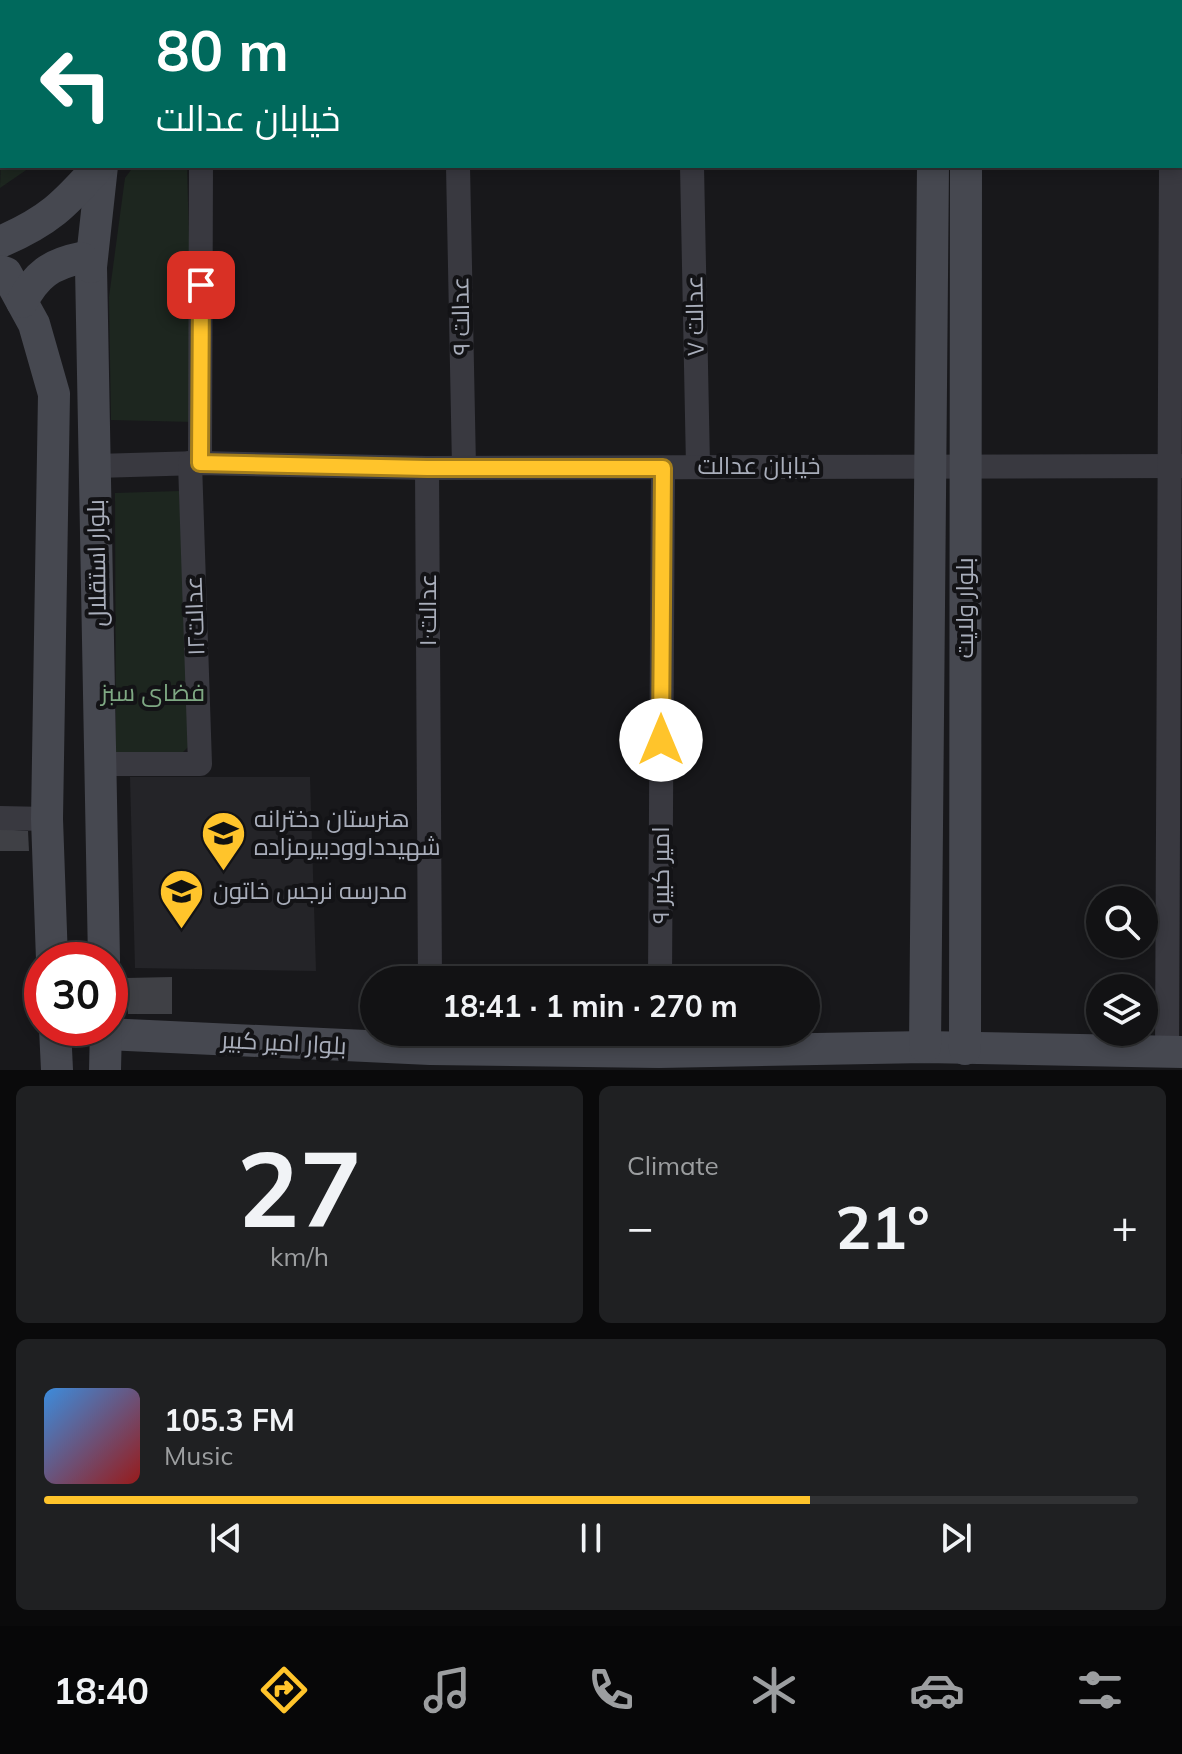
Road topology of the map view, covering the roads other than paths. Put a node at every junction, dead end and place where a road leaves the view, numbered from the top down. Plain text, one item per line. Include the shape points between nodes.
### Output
1 (98, 168) edge
2 (100, 168) edge
3 (201, 168) edge
4 (458, 168) edge
5 (692, 168) edge
6 (933, 168) edge
7 (966, 168) edge
8 (1171, 168) edge
9 (0, 242) edge
10 (91, 267) junction
11 (0, 271) edge
12 (22, 302) junction
13 (195, 463) junction
14 (965, 465) junction
15 (96, 466) junction
16 (698, 466) junction
17 (931, 466) junction
18 (1176, 466) edge
19 (464, 467) junction
20 (427, 468) junction
21 (663, 468) junction
22 (99, 764) junction
23 (0, 818) edge
24 (47, 819) junction
25 (51, 942) edge
26 (104, 942) edge
27 (430, 966) edge
28 (660, 966) edge
29 (128, 1032) edge
30 (360, 1039) edge
31 (820, 1045) edge
32 (56, 1046) edge
33 (106, 1046) edge
34 (441, 1046) edge
35 (618, 1046) edge
36 (925, 1047) junction
37 (965, 1049) junction
38 (1175, 1052) edge
39 (471, 1060) edge
40 (57, 1070) edge
41 (105, 1070) edge

1 - 9 street via 66,204
2 - 10 street, بلوار استقلال
3 - 13 street
4 - 19 street, عدالت ۹
5 - 16 street, عدالت ۷
6 - 17 street, بلوار ولایت
7 - 14 street, بلوار ولایت
8 - 18 street
10 - 12 street via 81,258 44,271
10 - 15 street, بلوار استقلال
11 - 12 street, بلوار استقلال
12 - 24 street, بلوار استقلال via 34,324 54,394
13 - 15 street, خیابان عدالت
13 - 20 street, خیابان عدالت
13 - 22 street, عدالت۱۲ via 200,764
14 - 17 street, خیابان عدالت
14 - 18 street, خیابان عدالت
14 - 37 street, بلوار ولایت
15 - 22 street, بلوار استقلال
16 - 17 street, خیابان عدالت
16 - 21 street, خیابان عدالت
17 - 36 street, بلوار ولایت
18 - 38 street via 1169,753
19 - 20 street, خیابان عدالت
19 - 21 street, خیابان عدالت
20 - 27 street, عدالت۱۰
21 - 28 street, امیر کبیر ۹
22 - 26 street, بلوار استقلال
23 - 24 street
24 - 25 street, بلوار استقلال
29 - 30 street, بلوار امیر کبیر
31 - 36 street, بلوار امیر کبیر
32 - 40 street
33 - 41 street
34 - 39 street, بلوار امیر کبیر
35 - 39 street, بلوار امیر کبیر
36 - 37 street, بلوار امیر کبیر
37 - 38 street, بلوار امیر کبیر

